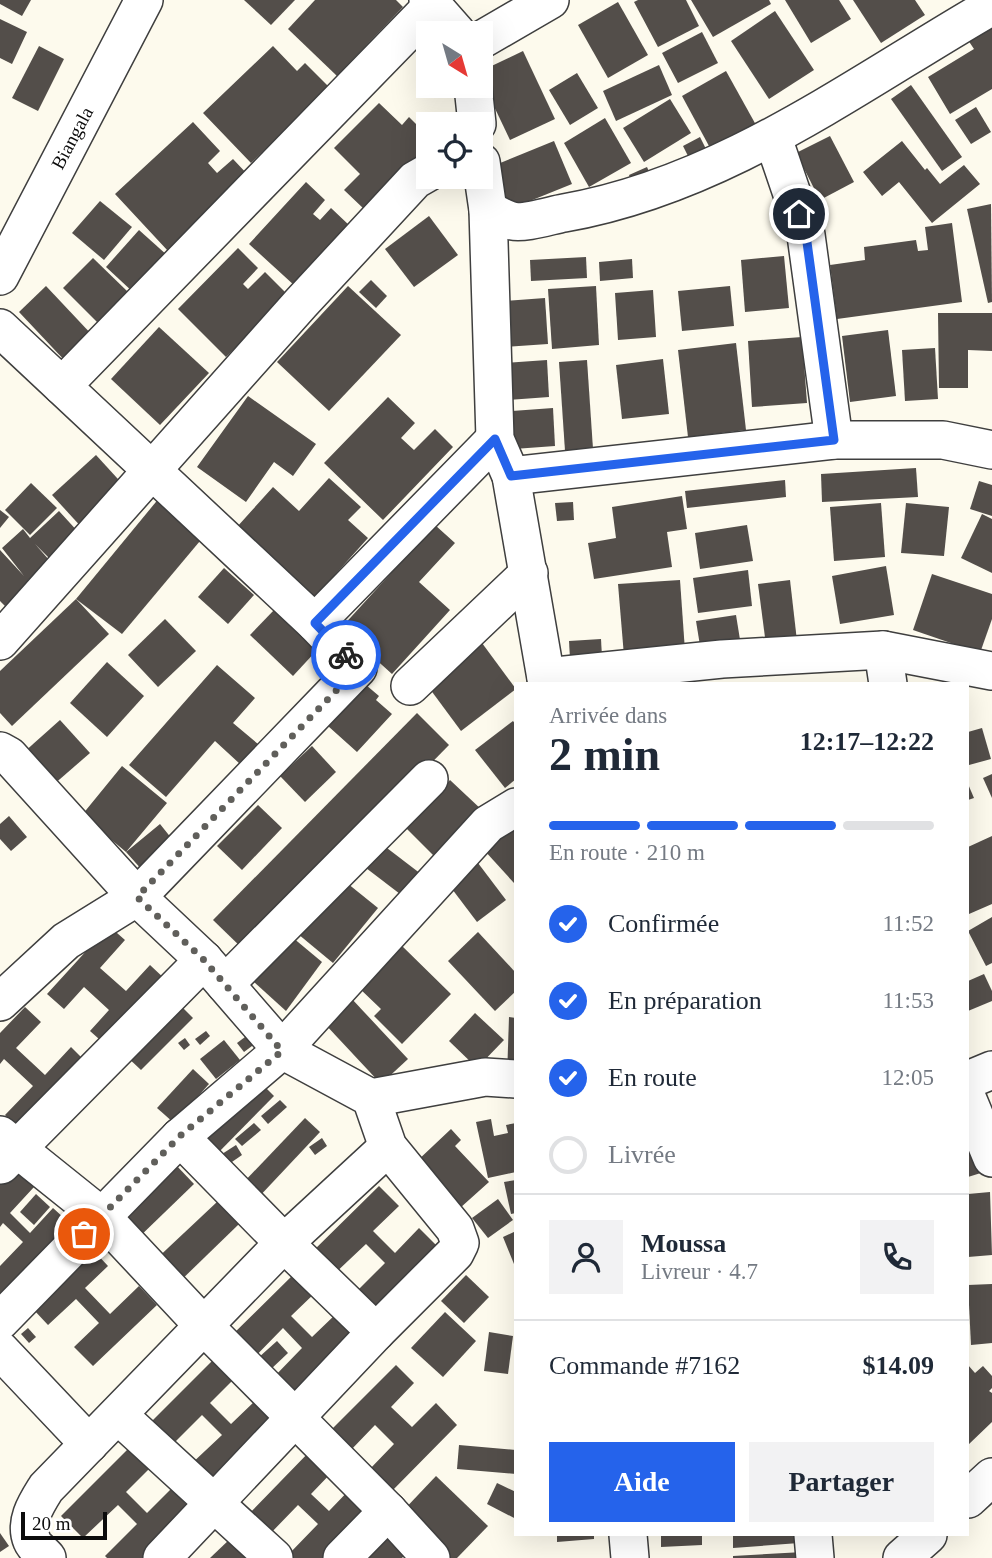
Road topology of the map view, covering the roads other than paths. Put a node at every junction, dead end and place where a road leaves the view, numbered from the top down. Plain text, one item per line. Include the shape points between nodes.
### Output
1 (144, 0) edge
2 (550, 0) edge
3 (430, 3) edge
4 (992, 6) edge
5 (446, 21) edge
6 (494, 32) edge
7 (773, 138) junction
8 (416, 179) edge
9 (485, 189) edge
10 (488, 210) junction
11 (0, 276) edge
12 (0, 328) edge
13 (62, 386) junction
14 (495, 439) junction
15 (834, 440) junction
16 (992, 450) edge
17 (152, 472) junction
18 (511, 476) junction
19 (529, 573) junction
20 (315, 623) junction
21 (0, 641) edge
22 (886, 667) edge
23 (992, 671) edge
24 (547, 681) edge
25 (410, 686) dead end
26 (3, 758) edge
27 (429, 779) dead end
28 (514, 808) edge
29 (137, 897) junction
30 (214, 972) junction
31 (0, 1002) edge
32 (282, 1051) junction
33 (992, 1070) edge
34 (514, 1079) edge
35 (969, 1080) edge
36 (371, 1098) junction
37 (969, 1102) edge
38 (180, 1136) junction
39 (388, 1147) junction
40 (6, 1150) edge
41 (992, 1158) edge
42 (101, 1216) junction
43 (284, 1243) junction
44 (0, 1321) edge
45 (204, 1326) junction
46 (376, 1332) junction
47 (0, 1350) edge
48 (118, 1415) junction
49 (295, 1418) junction
50 (89, 1444) junction
51 (992, 1477) edge
52 (969, 1498) edge
53 (216, 1503) junction
54 (388, 1511) junction
55 (628, 1536) edge
56 (813, 1536) edge
57 (927, 1536) edge
58 (47, 1558) edge
59 (162, 1558) edge
60 (274, 1558) edge
61 (342, 1558) edge
62 (431, 1558) edge
63 (630, 1558) edge
64 (815, 1558) edge
65 (902, 1558) edge

1 - 11 street, Biangala
2 - 6 street
3 - 5 street
3 - 13 street
4 - 7 street
7 - 10 street via 625,201 514,222
7 - 15 street via 806,235
8 - 17 street
9 - 10 street
10 - 14 street
12 - 13 street
13 - 17 street
14 - 18 street
14 - 20 street
15 - 16 street via 943,440
15 - 18 street
17 - 20 street
17 - 21 street
18 - 19 street
19 - 24 street
19 - 25 street
20 - 29 street via 358,668
22 - 23 street
22 - 24 street via 722,659
26 - 29 street
27 - 30 street
28 - 32 street via 488,824
29 - 30 street
29 - 31 street via 66,941
30 - 32 street
30 - 40 street
32 - 36 street
32 - 38 street
33 - 35 street
34 - 36 street via 485,1077
36 - 39 street
37 - 41 street
38 - 42 street
38 - 43 street
39 - 43 street
39 - 46 street via 454,1229 460,1243 456,1253
40 - 42 street
42 - 44 street
42 - 45 street
43 - 45 street
43 - 46 street
45 - 48 street
45 - 49 street
46 - 49 street
47 - 50 street
48 - 50 street
48 - 53 street
49 - 53 street
49 - 54 street
50 - 58 street via 35,1505 30,1521 32,1542
51 - 52 street
53 - 59 street
53 - 60 street
54 - 61 street
54 - 62 street
55 - 63 street
56 - 64 street
57 - 65 street

